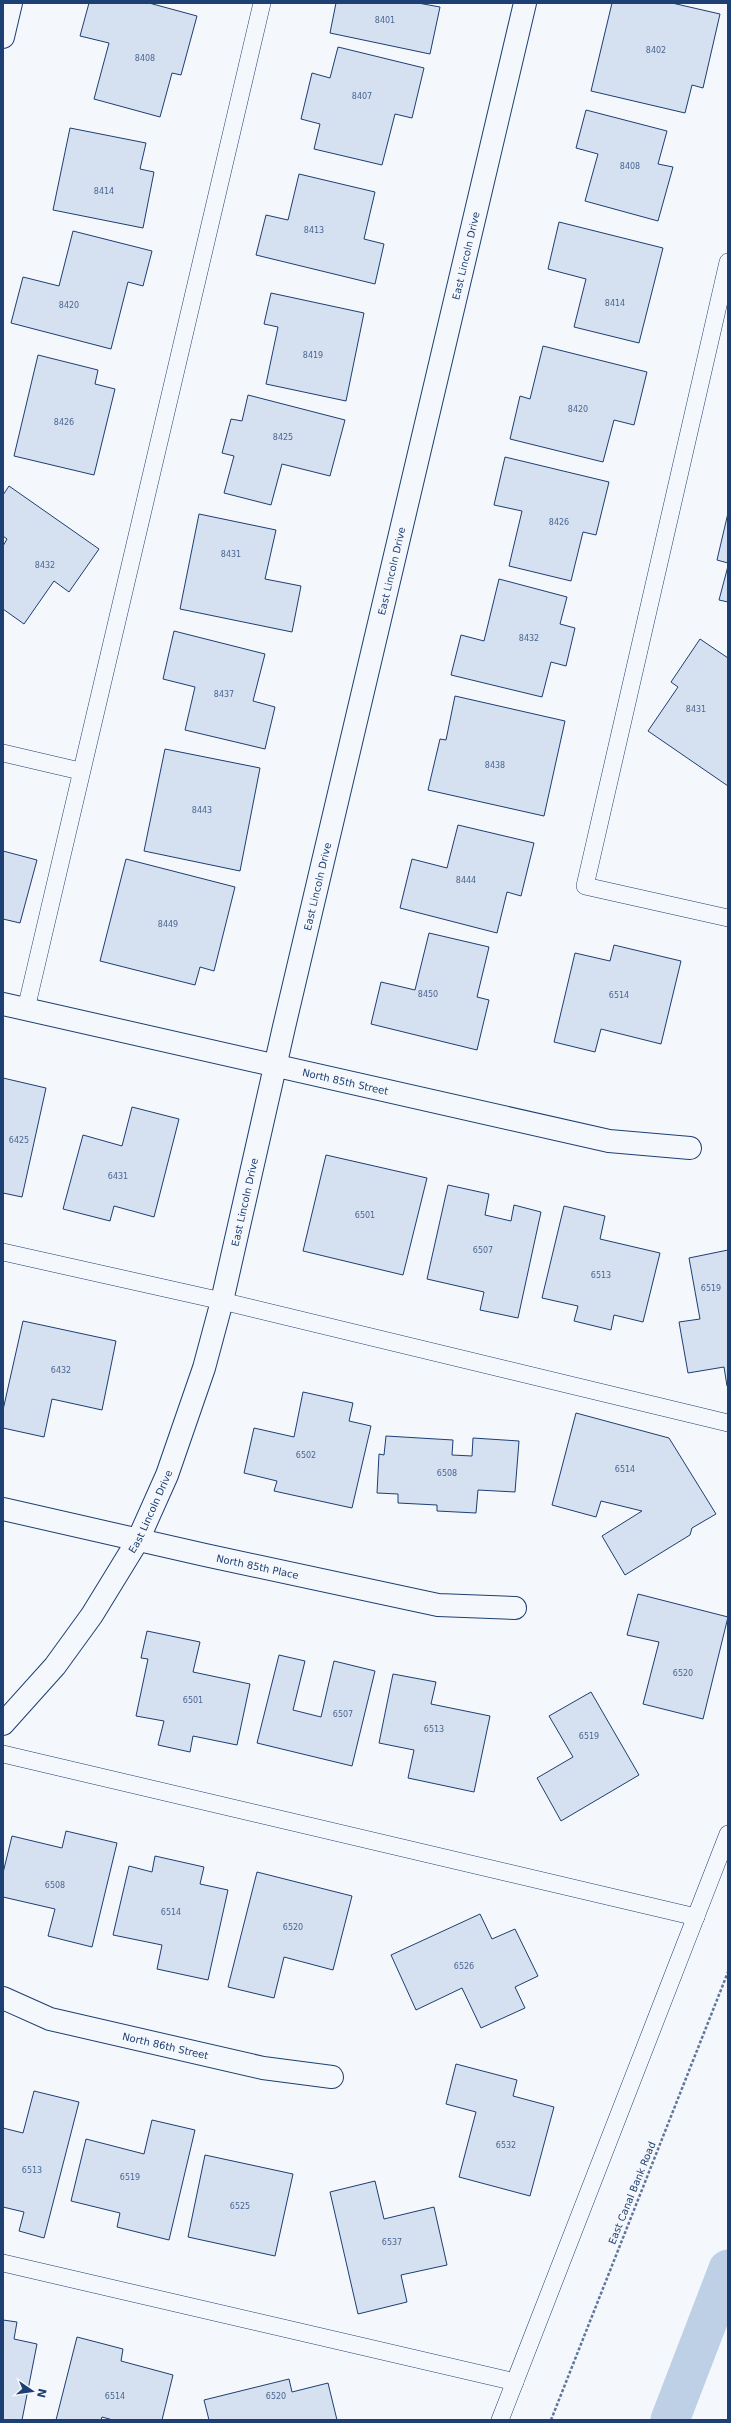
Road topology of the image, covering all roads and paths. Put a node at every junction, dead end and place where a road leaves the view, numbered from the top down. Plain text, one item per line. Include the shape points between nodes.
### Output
1 (11, 3) edge
2 (262, 3) edge
3 (525, 3) edge
4 (3, 37) edge
5 (728, 262) edge
6 (3, 753) edge
7 (80, 771) junction
8 (728, 918) edge
9 (3, 1004) edge
10 (26, 1009) junction
11 (275, 1064) junction
12 (690, 1148) dead end
13 (3, 1252) edge
14 (222, 1301) junction
15 (728, 1423) edge
16 (3, 1509) edge
17 (138, 1540) junction
18 (515, 1608) dead end
19 (3, 1724) edge
20 (3, 1754) edge
21 (728, 1834) edge
22 (696, 1917) junction
23 (728, 1972) edge
24 (3, 1998) edge
25 (332, 2077) dead end
26 (3, 2263) edge
27 (515, 2382) junction
28 (500, 2420) edge
29 (551, 2420) edge

1 - 4 street
2 - 7 lane
3 - 11 street, East Lincoln Drive
5 - 8 lane via 585,886
6 - 7 lane
7 - 10 lane
9 - 10 street, North 85th Street
10 - 11 street, North 85th Street
11 - 12 street, North 85th Street via 609,1141
11 - 14 street, East Lincoln Drive
13 - 14 lane
14 - 15 lane
14 - 17 street, East Lincoln Drive via 204,1368 167,1475
16 - 17 street, North 85th Place
17 - 18 street, North 85th Place via 438,1605
17 - 19 street, East Lincoln Drive via 92,1615 55,1666
20 - 22 lane
21 - 22 lane
22 - 27 lane
23 - 29 path, East Canal Bank Road
24 - 25 street, North 86th Street via 50,2019 263,2068
26 - 27 lane
27 - 28 lane

